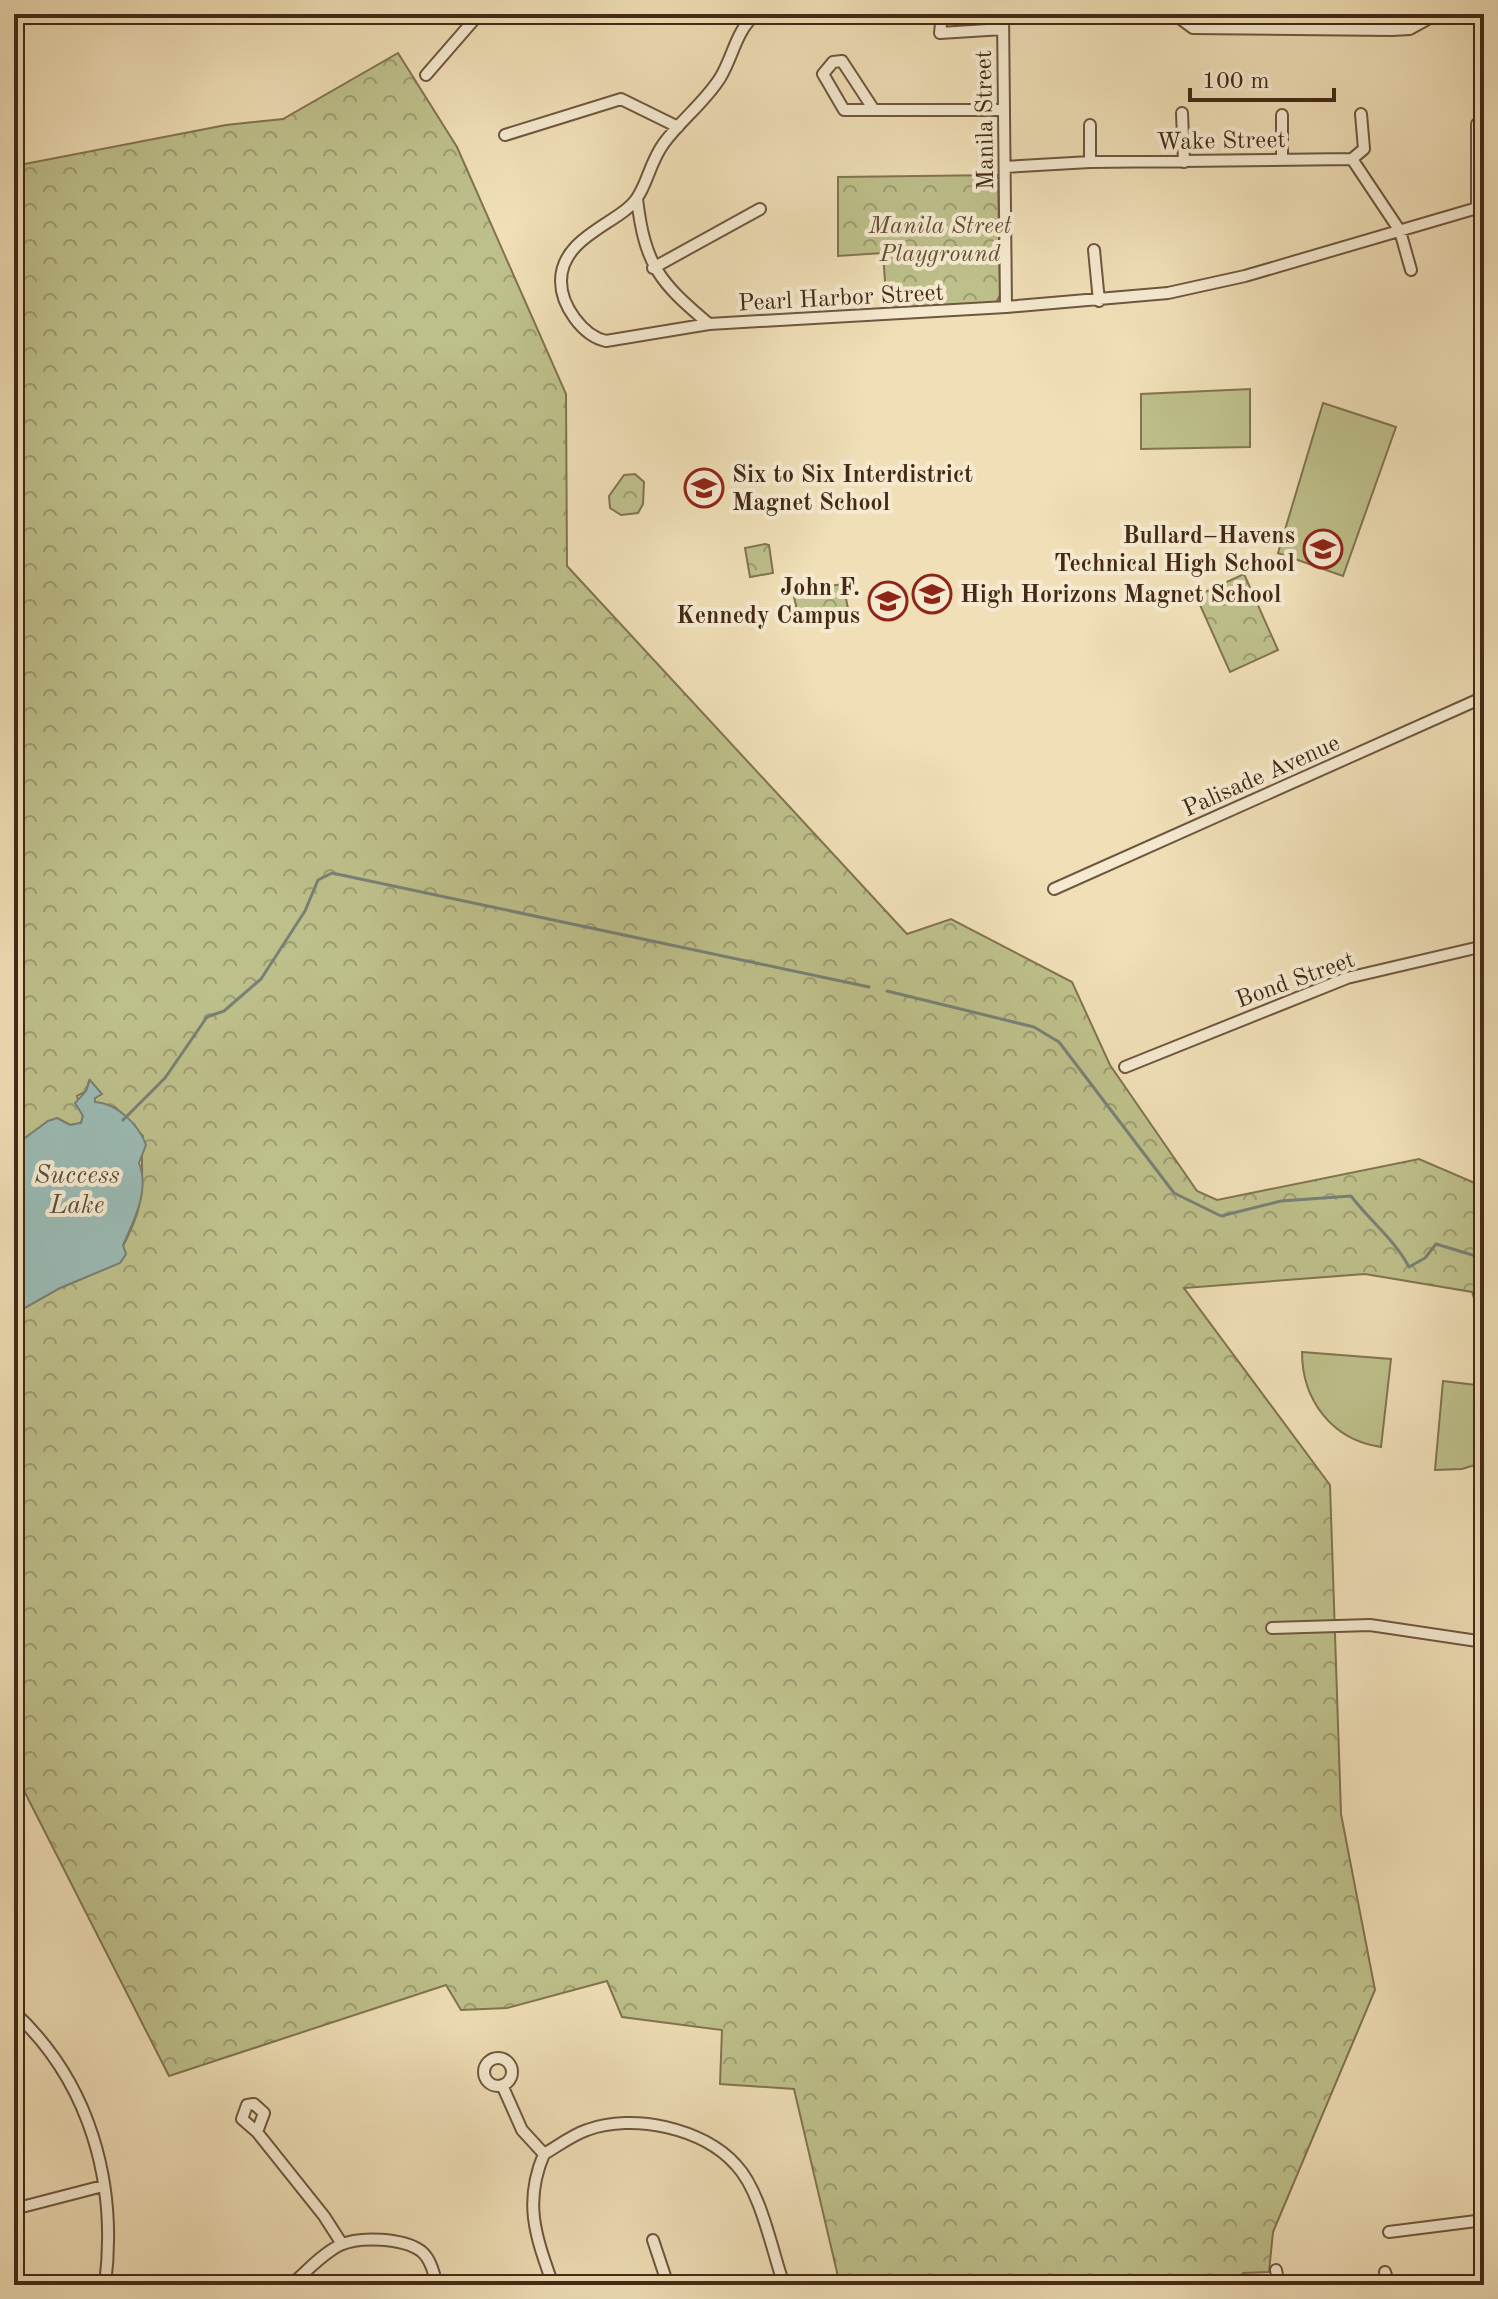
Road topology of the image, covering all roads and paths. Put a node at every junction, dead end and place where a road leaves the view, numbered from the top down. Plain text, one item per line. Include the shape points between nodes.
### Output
1 (479, 14) edge
2 (756, 14) edge
3 (942, 14) edge
4 (1003, 14) edge
5 (1174, 14) edge
6 (1437, 14) edge
7 (1003, 29) junction
8 (426, 75) dead end
9 (874, 110) junction
10 (1004, 110) junction
11 (1182, 113) dead end
12 (1361, 114) dead end
13 (1282, 115) dead end
14 (1477, 124) dead end
15 (1090, 125) dead end
16 (678, 127) junction
17 (505, 135) dead end
18 (1282, 159) junction
19 (1352, 159) junction
20 (1090, 162) junction
21 (1184, 162) junction
22 (1005, 167) junction
23 (637, 199) junction
24 (1480, 207) edge
25 (760, 209) dead end
26 (1400, 231) junction
27 (1094, 250) dead end
28 (653, 268) junction
29 (1411, 270) dead end
30 (1099, 301) junction
31 (1006, 307) junction
32 (709, 324) junction
33 (1484, 697) edge
34 (1054, 889) dead end
35 (1484, 946) edge
36 (1125, 1067) dead end
37 (1272, 1628) dead end
38 (1484, 1642) edge
39 (14, 2012) edge
40 (502, 2085) dead end
41 (257, 2132) dead end
42 (544, 2154) junction
43 (103, 2186) junction
44 (14, 2209) edge
45 (1484, 2220) edge
46 (1389, 2232) dead end
47 (653, 2240) dead end
48 (342, 2244) junction
49 (1276, 2270) dead end
50 (1385, 2272) dead end
51 (105, 2285) edge
52 (291, 2285) edge
53 (437, 2285) edge
54 (553, 2285) edge
55 (668, 2285) edge
56 (784, 2285) edge
57 (1279, 2285) edge
58 (1389, 2285) edge

1 - 8 street
2 - 16 street via 746,22 719,78
3 - 7 street, Manila Street via 940,33
4 - 7 street, Manila Street
5 - 6 street via 1193,28 1392,30 1410,29
7 - 10 street, Manila Street
9 - 9 street via 842,61 828,66 823,74 827,86 844,110
9 - 10 street
10 - 22 street, Manila Street
11 - 21 street
12 - 19 street via 1364,149
13 - 18 street
14 - 24 street
15 - 20 street
16 - 17 street via 621,99
16 - 23 street via 649,166
18 - 19 street, Wake Street
18 - 21 street, Wake Street
19 - 26 street
20 - 21 street, Wake Street
20 - 22 street, Wake Street
22 - 31 street, Manila Street
23 - 28 street
23 - 32 street, Pearl Harbor Street via 579,243 568,260 561,281 580,326 606,341
24 - 26 street, Pearl Harbor Street
25 - 28 street
26 - 29 street
26 - 30 street, Pearl Harbor Street via 1245,276
27 - 30 street
28 - 32 street
30 - 31 street, Pearl Harbor Street
31 - 32 street, Pearl Harbor Street
33 - 34 street, Palisade Avenue
35 - 36 street, Bond Street via 1347,978
37 - 38 street via 1370,1625
39 - 43 street via 76,2090 94,2136
40 - 42 street via 522,2130
41 - 48 street
42 - 54 street via 531,2207
42 - 56 street via 588,2129 631,2124 675,2128 715,2148 737,2166 753,2194
43 - 44 street
43 - 51 street via 109,2244
45 - 46 street
47 - 55 street
48 - 52 street
48 - 53 street via 381,2241 413,2248 427,2258
49 - 57 street
50 - 58 street

